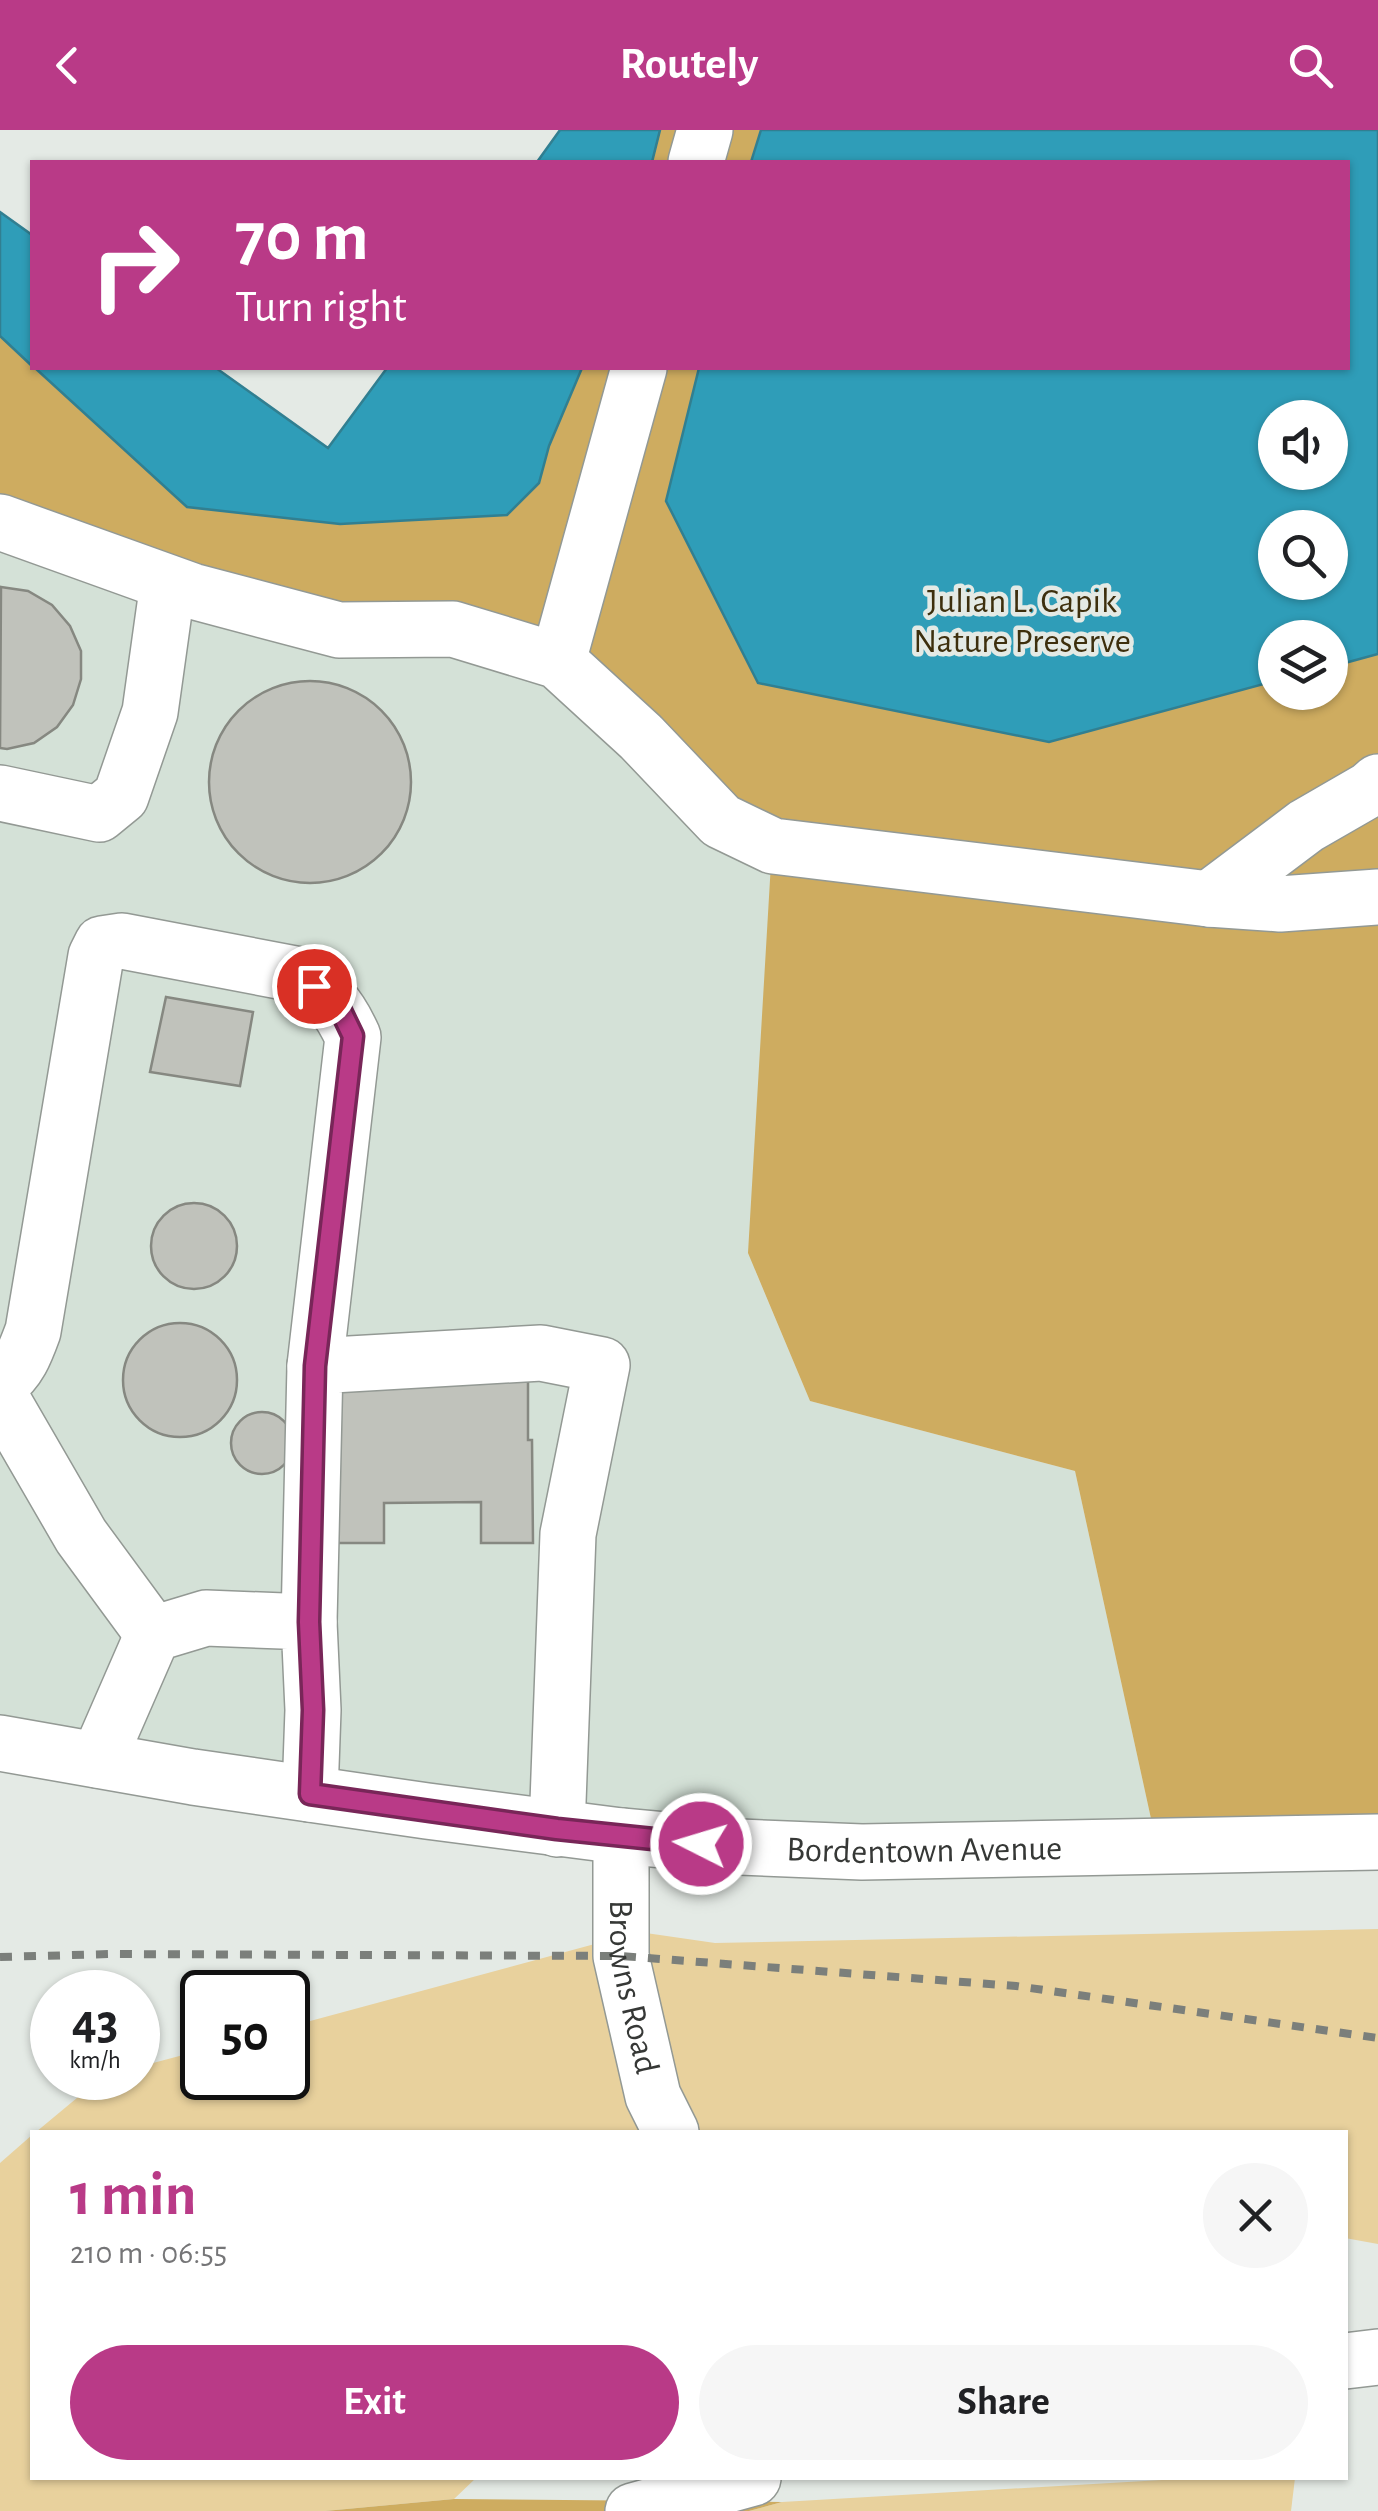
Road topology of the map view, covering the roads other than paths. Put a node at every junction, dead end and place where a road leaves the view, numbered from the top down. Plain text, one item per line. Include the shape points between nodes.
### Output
1 (705, 130) edge
2 (697, 160) edge
3 (638, 370) edge
4 (0, 522) edge
5 (168, 583) junction
6 (558, 661) junction
7 (1378, 782) edge
8 (0, 793) edge
9 (1378, 896) edge
10 (1210, 899) junction
11 (315, 1366) junction
12 (0, 1384) edge
13 (0, 1396) edge
14 (309, 1622) junction
15 (153, 1634) junction
16 (0, 1743) edge
17 (98, 1760) junction
18 (310, 1794) junction
19 (557, 1829) junction
20 (621, 1836) junction
21 (1378, 1842) edge
22 (670, 2130) edge
23 (1378, 2356) edge
24 (1348, 2361) edge
25 (743, 2480) edge
26 (659, 2497) edge

1 - 2 main road
3 - 6 main road
4 - 5 main road
5 - 6 main road via 338,630 453,628
5 - 8 main road via 150,712 122,796 99,814
6 - 10 main road via 722,820 773,846
7 - 10 main road via 1306,826
9 - 10 main road via 1280,904
11 - 12 main road via 353,1036 340,1009 295,974 122,940 102,944 96,956 33,1331 24,1357
11 - 14 main road
11 - 19 main road via 541,1354 602,1365 568,1534
13 - 15 main road via 81,1536
14 - 15 main road via 206,1618
14 - 18 main road
15 - 17 main road
16 - 17 main road, Bordentown Avenue
17 - 18 main road, Bordentown Avenue
18 - 19 main road, Bordentown Avenue
19 - 20 main road, Bordentown Avenue
20 - 21 main road, Bordentown Avenue via 862,1852
20 - 22 main road, Browns Road via 620,1956 654,2096
23 - 24 main road
25 - 26 main road

